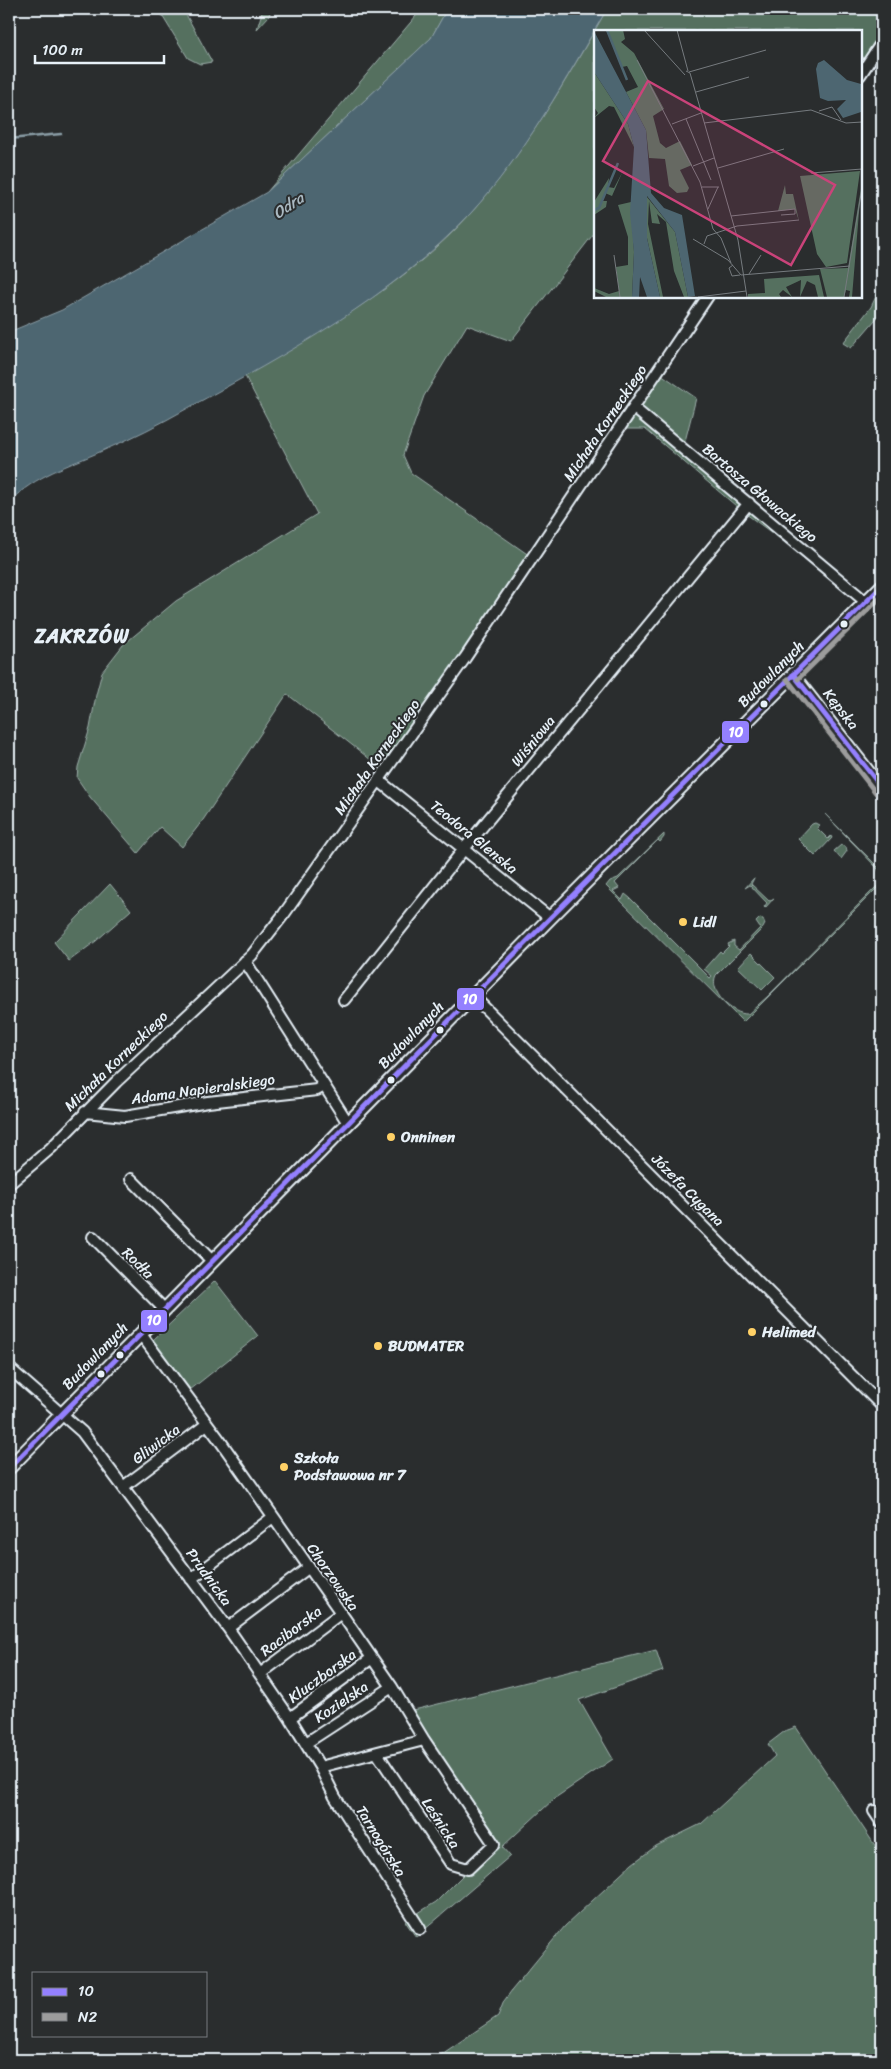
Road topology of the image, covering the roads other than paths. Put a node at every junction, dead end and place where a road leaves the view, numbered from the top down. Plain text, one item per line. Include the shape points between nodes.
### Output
1 (882, 42) edge
2 (861, 74) edge
3 (707, 298) edge
4 (634, 408) junction
5 (749, 503) junction
6 (882, 586) edge
7 (866, 602) junction
8 (793, 674) junction
9 (378, 780) junction
10 (882, 788) edge
11 (464, 849) junction
12 (550, 918) junction
13 (245, 960) junction
14 (473, 996) junction
15 (344, 1000) dead end
16 (324, 1086) junction
17 (85, 1112) junction
18 (348, 1123) junction
19 (131, 1178) dead end
20 (9, 1184) edge
21 (93, 1237) dead end
22 (212, 1261) junction
23 (164, 1309) junction
24 (140, 1333) junction
25 (9, 1368) edge
26 (882, 1406) edge
27 (62, 1414) junction
28 (207, 1424) junction
29 (9, 1468) edge
30 (123, 1487) junction
31 (273, 1517) junction
32 (308, 1568) junction
33 (191, 1578) junction
34 (341, 1612) junction
35 (228, 1628) junction
36 (372, 1658) junction
37 (260, 1674) junction
38 (392, 1687) junction
39 (290, 1718) junction
40 (424, 1740) junction
41 (306, 1743) junction
42 (377, 1752) junction
43 (320, 1767) junction
44 (874, 1811) dead end
45 (882, 1823) edge
46 (494, 1844) joint
47 (420, 1929) dead end

1 - 2 street
3 - 4 street, Michała Korneckiego
4 - 5 street, Bartosza Głowackiego
4 - 9 street, Michała Korneckiego via 465,658
5 - 7 street, Bartosza Głowackiego
5 - 11 street, Wiśniowa
6 - 7 main road, Budowlanych
7 - 8 main road, Budowlanych
8 - 10 street, Kępska
8 - 12 main road, Budowlanych
9 - 11 street, Teodora Glenska
9 - 13 street, Michała Korneckiego via 284,914
11 - 12 street, Teodora Glenska
11 - 15 street, Wiśniowa
12 - 14 main road, Budowlanych
13 - 16 street
13 - 17 street, Michała Korneckiego
14 - 18 main road, Budowlanych
14 - 26 street, Józefa Cygana
16 - 17 street, Adama Napieralskiego via 317,1090 208,1102 125,1116
16 - 18 street
17 - 20 street, Michała Korneckiego via 51,1148
18 - 22 main road, Budowlanych
19 - 22 street
21 - 23 street, Rodła
22 - 23 main road, Budowlanych
23 - 24 main road, Budowlanych
24 - 27 main road, Budowlanych
24 - 28 street, Chorzowska
25 - 27 street, Prudnicka
27 - 29 main road, Budowlanych
27 - 30 street, Prudnicka via 82,1432
28 - 30 street, Gliwicka
28 - 31 street, Chorzowska
30 - 33 street, Prudnicka
31 - 32 street, Chorzowska
31 - 33 street
32 - 34 street, Chorzowska
32 - 35 street
33 - 35 street, Prudnicka
34 - 36 street, Chorzowska
34 - 37 street, Raciborska
35 - 37 street, Prudnicka
36 - 38 street, Chorzowska
36 - 39 street, Kluczborska
37 - 39 street, Prudnicka
38 - 40 street, Chorzowska
38 - 41 street, Kozielska
39 - 41 street, Prudnicka
40 - 42 street
40 - 46 street, Chorzowska
41 - 43 street, Prudnicka
42 - 43 street
42 - 46 street, Leśnicka via 451,1864 468,1869
43 - 47 street, Tarnogórska via 335,1797
44 - 45 street

